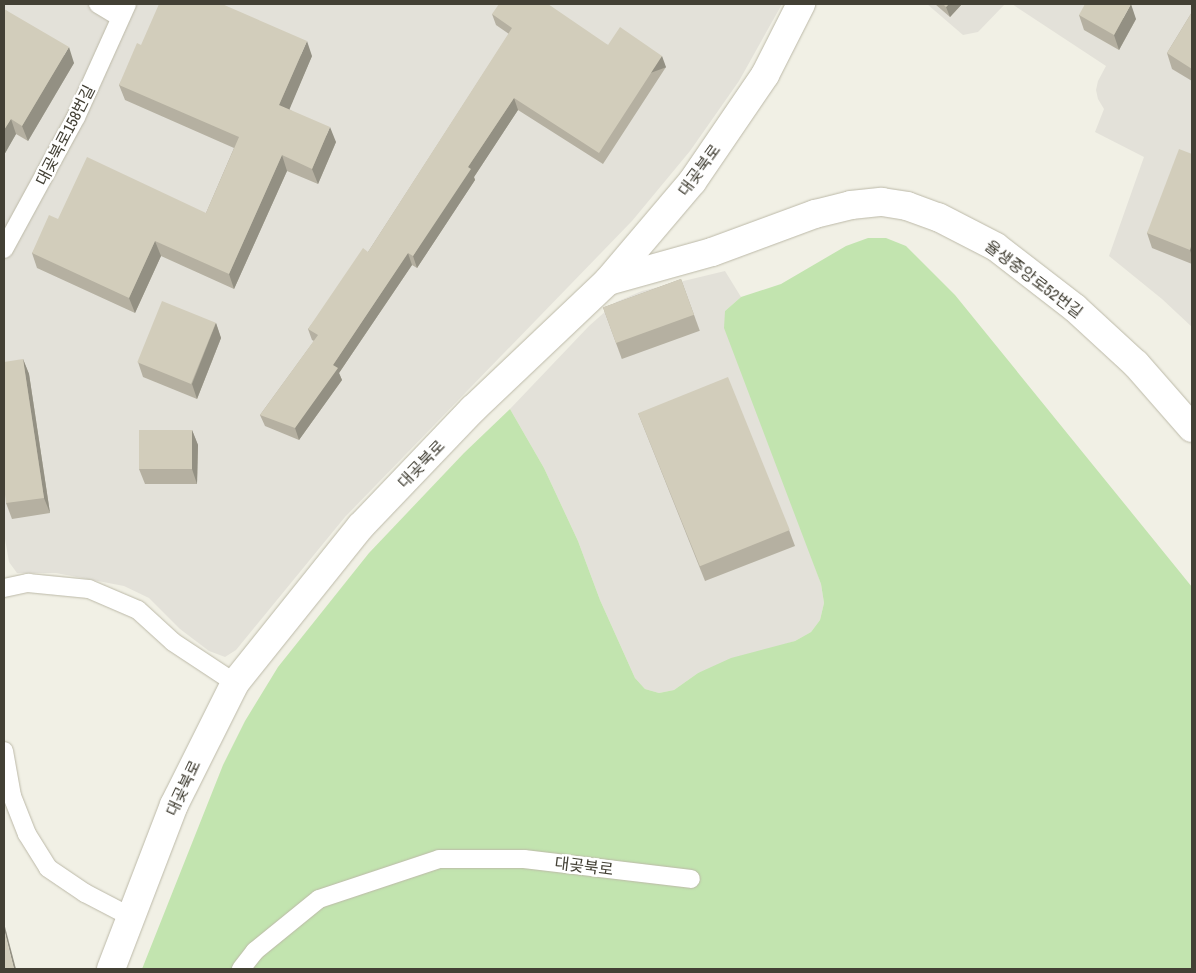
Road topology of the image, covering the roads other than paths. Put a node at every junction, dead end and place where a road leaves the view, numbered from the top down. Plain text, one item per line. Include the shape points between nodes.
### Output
1 (98, 4) edge
2 (801, 4) edge
3 (124, 11) edge
4 (4, 249) edge
5 (608, 282) junction
6 (1192, 428) edge
7 (4, 588) edge
8 (234, 683) junction
9 (4, 751) edge
10 (691, 879) dead end
11 (131, 917) junction
12 (111, 969) edge
13 (241, 969) edge

1 - 3 lane, 대곶북로158번길
2 - 5 street, 대곶북로 via 764,75 692,182
3 - 4 lane, 대곶북로158번길 via 76,117
5 - 6 street, 율생중앙로52번길 via 712,252 815,214 851,205 882,202 907,206 938,217 996,247 1075,308 1136,364
5 - 8 street, 대곶북로 via 473,409 361,526
7 - 8 lane via 28,583 89,589 138,610 173,642
8 - 11 street, 대곶북로 via 174,805
9 - 11 lane via 12,796 27,834 48,868 85,893
10 - 13 lane, 대곶북로 via 524,859 439,859 319,899 255,951
11 - 12 street, 대곶북로

